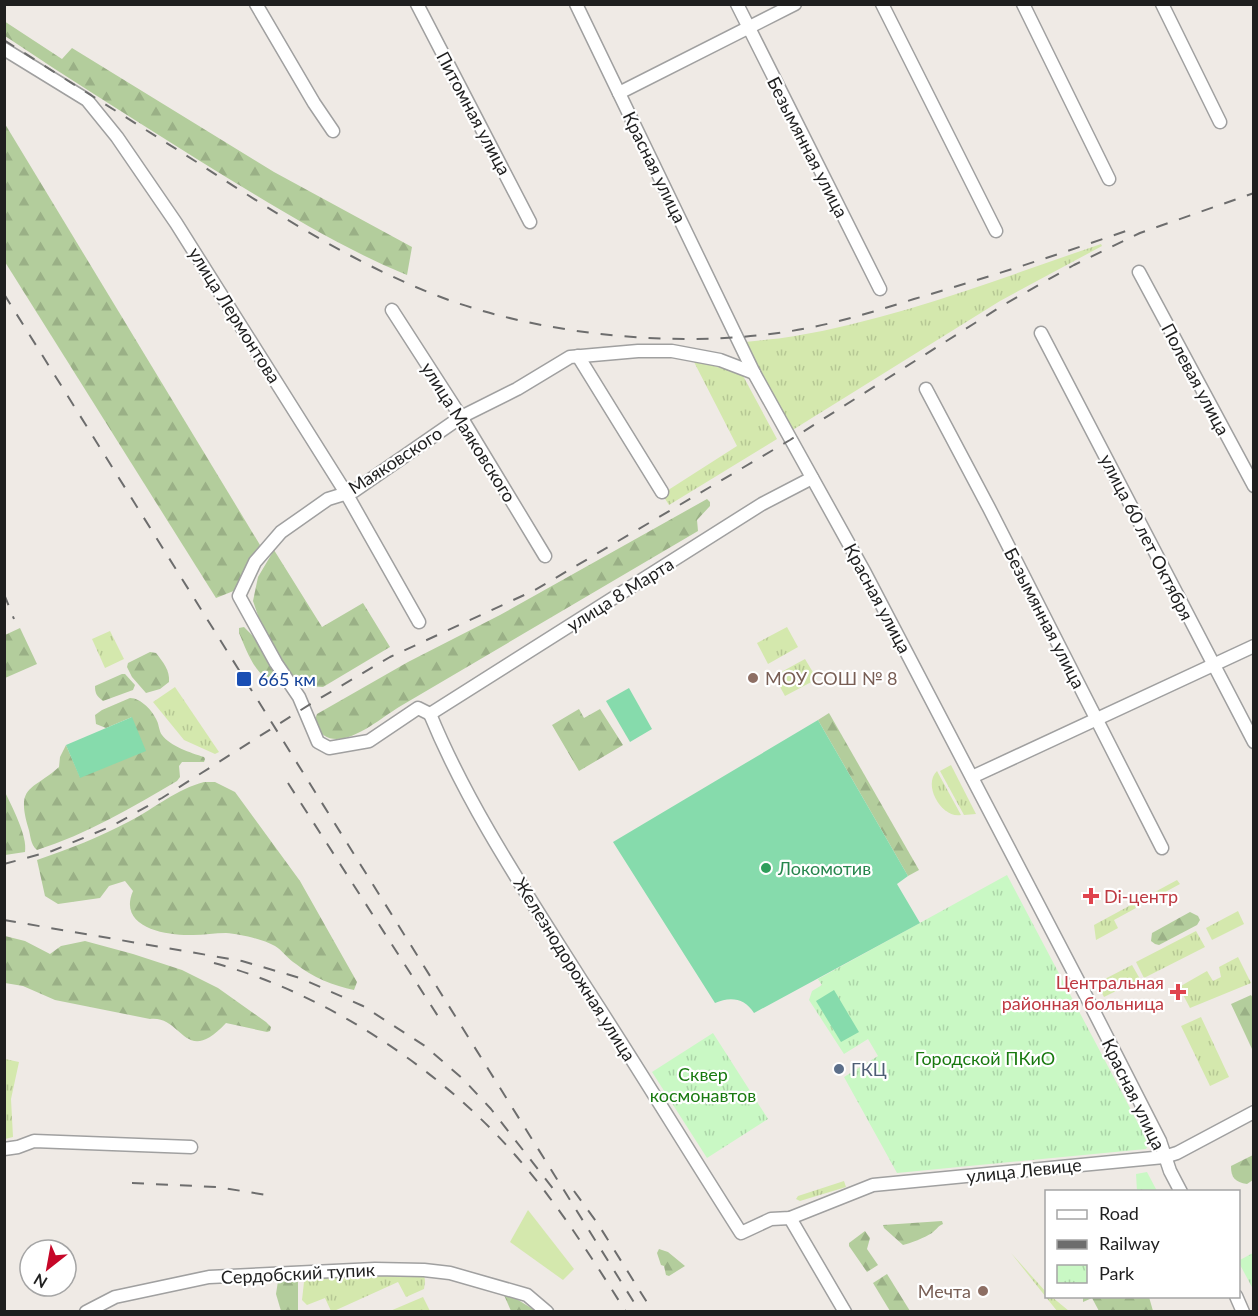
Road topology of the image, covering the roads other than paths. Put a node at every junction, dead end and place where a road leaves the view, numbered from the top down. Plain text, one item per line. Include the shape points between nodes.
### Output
1 (256, 4) edge
2 (417, 4) edge
3 (576, 4) edge
4 (737, 4) edge
5 (795, 4) edge
6 (882, 4) edge
7 (1023, 4) edge
8 (1162, 4) edge
9 (749, 28) junction
10 (4, 49) edge
11 (619, 93) junction
12 (1220, 122) dead end
13 (333, 131) dead end
14 (1109, 179) dead end
15 (530, 222) dead end
16 (996, 231) dead end
17 (1139, 272) dead end
18 (880, 289) dead end
19 (392, 310) dead end
20 (1041, 333) dead end
21 (578, 356) junction
22 (754, 373) junction
23 (926, 389) dead end
24 (462, 417) junction
25 (812, 478) junction
26 (1254, 486) edge
27 (662, 492) dead end
28 (346, 493) junction
29 (545, 556) dead end
30 (419, 622) dead end
31 (1254, 646) edge
32 (1214, 665) junction
33 (430, 714) junction
34 (1097, 720) junction
35 (1254, 742) edge
36 (972, 777) junction
37 (1162, 848) dead end
38 (1254, 1112) edge
39 (191, 1147) dead end
40 (4, 1149) edge
41 (1164, 1157) junction
42 (1180, 1190) edge
43 (790, 1218) junction
44 (86, 1311) edge
45 (547, 1311) edge
46 (845, 1311) edge

1 - 13 street
2 - 15 street, Питомная улица
3 - 11 street, Красная улица
4 - 9 street, Безымянная улица
5 - 9 street
6 - 16 street
7 - 14 street
8 - 12 street
9 - 11 street
9 - 18 street, Безымянная улица
10 - 28 street, улица Лермонтова via 87,100 117,137 176,223
11 - 22 street, Красная улица
17 - 26 street, Полевая улица
19 - 24 street, улица Маяковского
20 - 32 street, улица 60 лет Октября
21 - 22 street, Маяковского via 672,351 720,360
21 - 24 street, Маяковского
21 - 27 street
22 - 25 street, Красная улица
23 - 34 street, Безымянная улица
24 - 28 street, Маяковского
24 - 29 street, улица Маяковского
25 - 33 street, улица 8 Марта via 762,504
25 - 36 street, Красная улица
28 - 30 street, улица Лермонтова
28 - 33 street, Маяковского via 328,499 281,532 255,562 239,596 299,697 318,742 329,748 369,741 418,708
31 - 32 street
32 - 34 street
32 - 35 street, улица 60 лет Октября
33 - 43 street, Железнодорожная улица via 521,886 741,1233 771,1219
34 - 36 street
34 - 37 street, Безымянная улица
36 - 41 street, Красная улица via 1160,1141
38 - 41 street, улица Левице
39 - 40 street via 34,1141
41 - 42 street, Красная улица
41 - 43 street, улица Левице via 873,1185
43 - 46 street
44 - 45 street, Сердобский тупик via 115,1298 209,1277 375,1269 450,1273 513,1290

